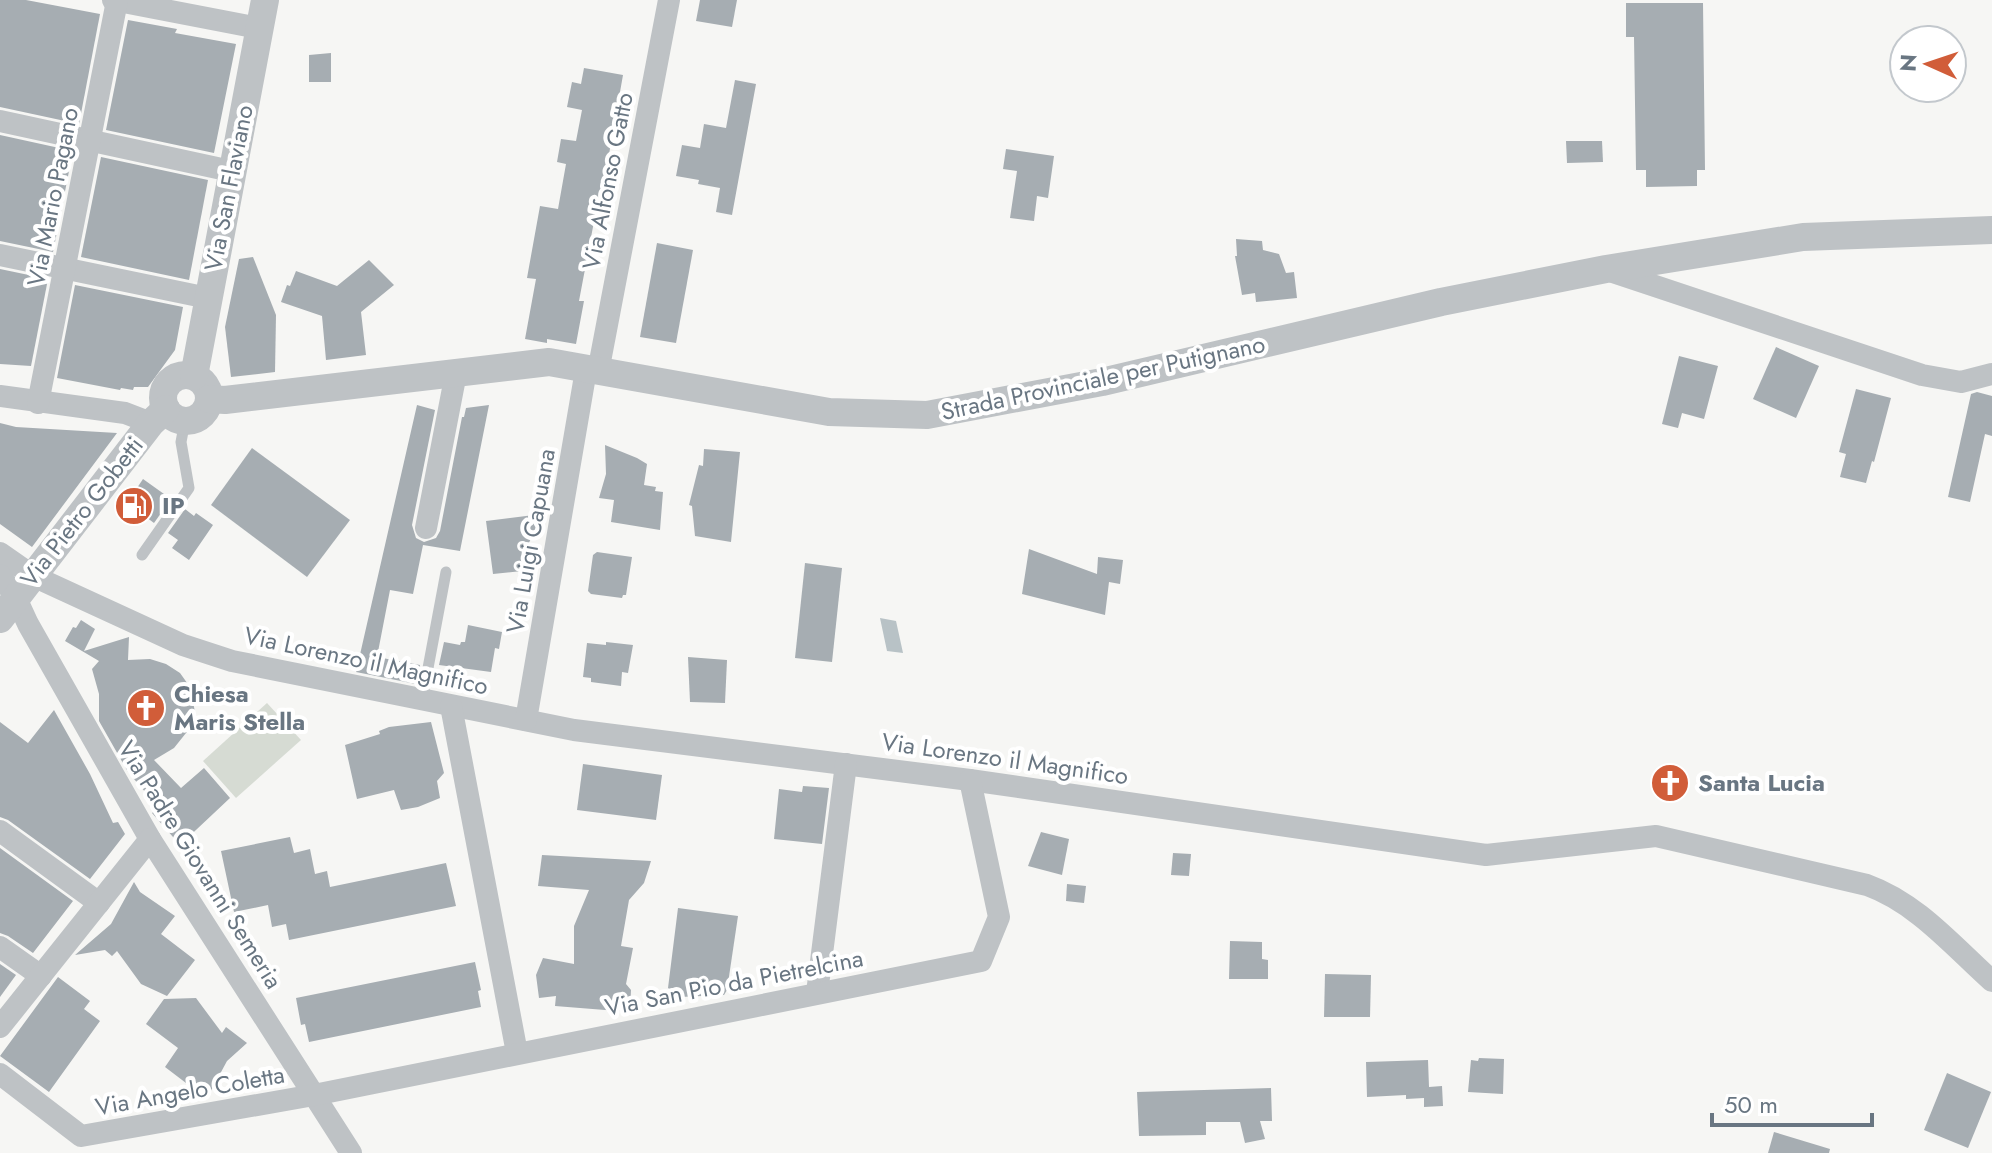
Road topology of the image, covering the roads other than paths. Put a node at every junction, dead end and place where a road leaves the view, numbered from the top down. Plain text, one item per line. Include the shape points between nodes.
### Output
1 (115, 0) edge
2 (265, 0) edge
3 (669, 0) edge
4 (259, 28) junction
5 (0, 121) edge
6 (91, 141) junction
7 (231, 171) junction
8 (1992, 230) edge
9 (0, 255) edge
10 (1606, 269) junction
11 (66, 270) junction
12 (208, 298) junction
13 (592, 371) junction
14 (456, 373) junction
15 (1992, 374) edge
16 (202, 388) junction
17 (0, 396) edge
18 (38, 403) junction
19 (167, 417) junction
20 (426, 528) dead end
21 (0, 553) edge
22 (142, 555) dead end
23 (446, 572) dead end
24 (12, 592) edge
25 (422, 700) junction
26 (451, 706) junction
27 (526, 720) junction
28 (846, 764) junction
29 (970, 780) junction
30 (0, 831) edge
31 (150, 839) junction
32 (99, 903) junction
33 (0, 947) edge
34 (41, 976) junction
35 (1992, 981) edge
36 (817, 993) junction
37 (0, 1027) edge
38 (517, 1053) junction
39 (0, 1074) edge
40 (314, 1095) junction
41 (351, 1153) edge

1 - 4 street
1 - 6 street, Via Mario Pagano
2 - 4 street, Via San Flaviano
3 - 13 street, Via Alfonso Gatto
4 - 7 street, Via San Flaviano
5 - 6 street
6 - 7 street
6 - 11 street, Via Mario Pagano
7 - 12 street, Via San Flaviano
8 - 10 street, Strada Provinciale per Putignano via 1803,237
9 - 11 street
10 - 13 street, Strada Provinciale per Putignano via 1426,305 1102,382 927,415 829,412
10 - 15 street via 1922,375 1961,382
11 - 12 street
11 - 18 street, Via Mario Pagano
12 - 16 street, Via San Flaviano
13 - 14 street, Strada Provinciale per Putignano via 549,362
13 - 27 street, Via Luigi Capuana
14 - 16 street, Strada Provinciale per Putignano via 225,400
14 - 20 street
16 - 19 street via 202,415
16 - 19 street via 182,375 171,381 163,397
17 - 18 street
18 - 19 street
19 - 22 lane via 181,442 189,488
19 - 24 street, Via Pietro Gobetti
21 - 24 street, Via Lorenzo il Magnifico
23 - 25 lane
24 - 25 street, Via Lorenzo il Magnifico via 232,661
24 - 31 street, Via Padre Giovanni Semeria
25 - 26 street, Via Lorenzo il Magnifico
26 - 27 street, Via Lorenzo il Magnifico
26 - 38 street
27 - 28 street, Via Lorenzo il Magnifico
28 - 29 street, Via Lorenzo il Magnifico
28 - 36 street
29 - 35 street, Via Lorenzo il Magnifico via 1486,855 1656,836 1889,893
29 - 36 street, Via San Pio da Pietrelcina via 999,917 981,961
30 - 32 street
31 - 32 street
31 - 40 street, Via Padre Giovanni Semeria
32 - 34 street
33 - 34 street
34 - 37 street
36 - 38 street, Via San Pio da Pietrelcina
38 - 40 street, Via San Pio da Pietrelcina
39 - 40 street, Via Angelo Coletta via 81,1136
40 - 41 street, Via Padre Giovanni Semeria

